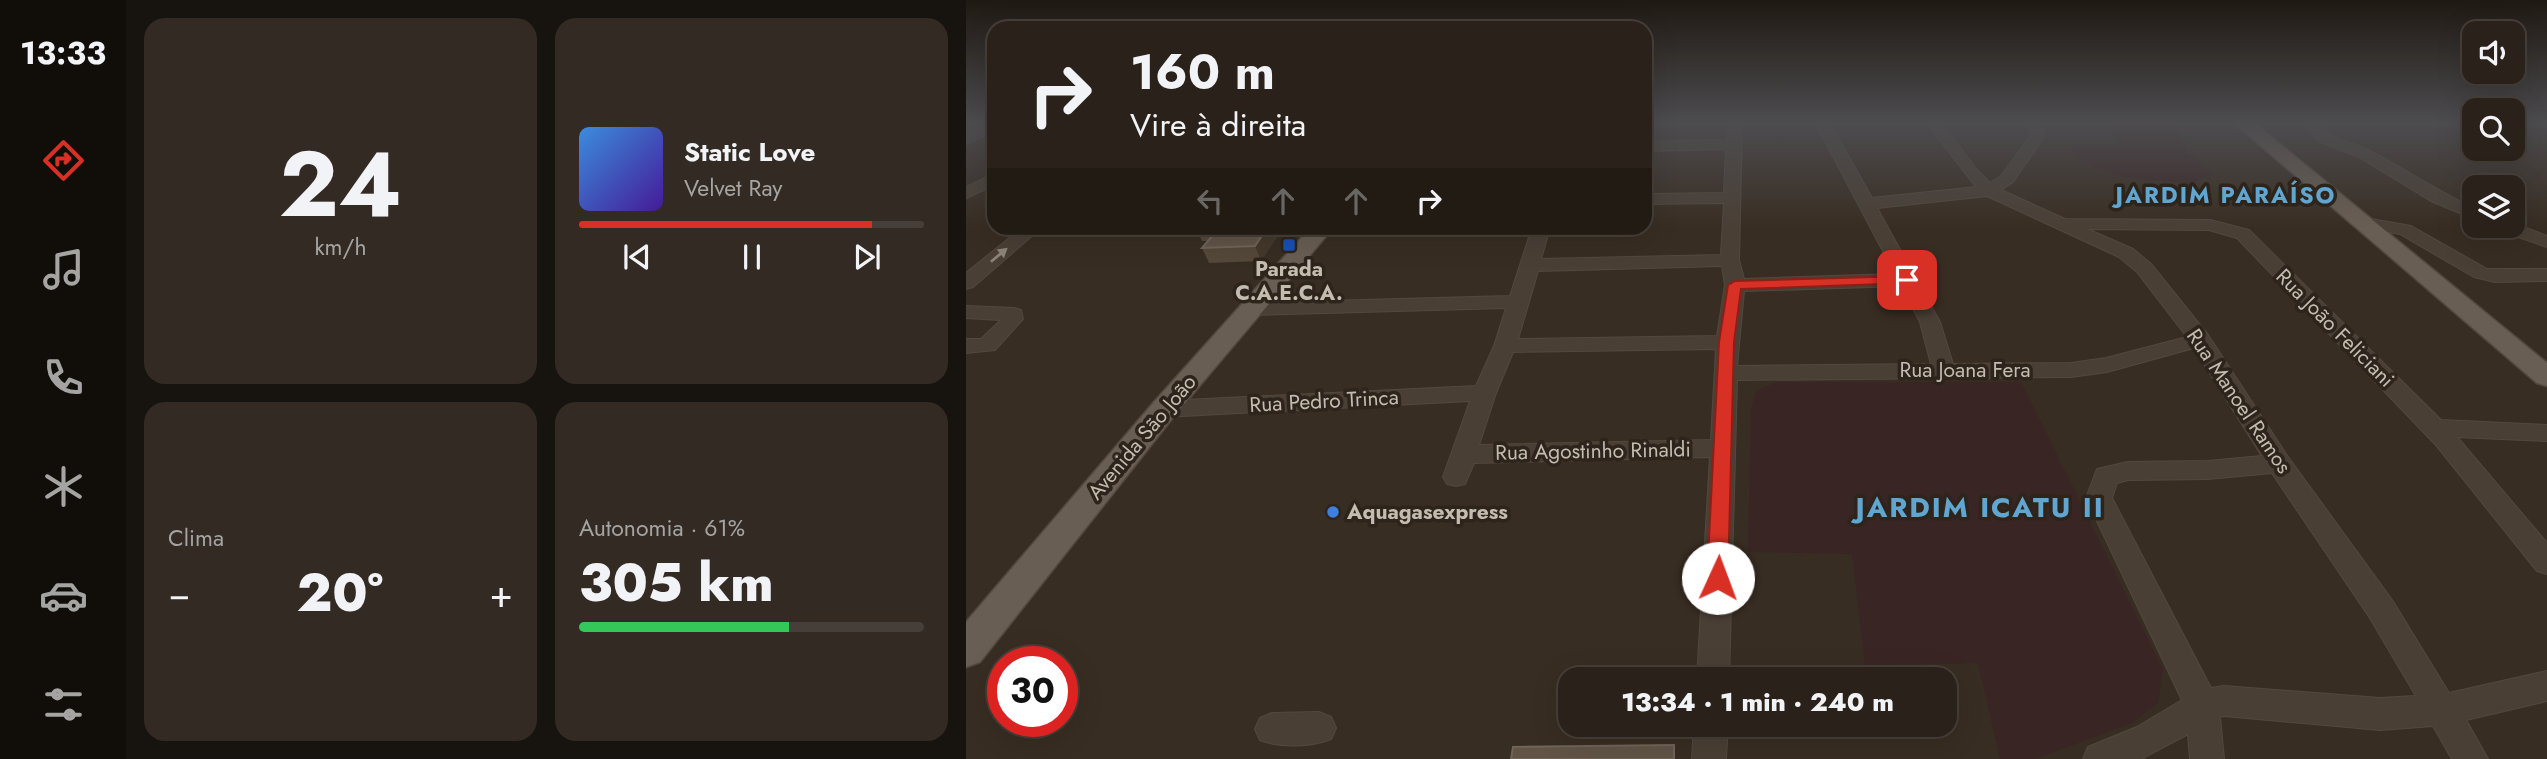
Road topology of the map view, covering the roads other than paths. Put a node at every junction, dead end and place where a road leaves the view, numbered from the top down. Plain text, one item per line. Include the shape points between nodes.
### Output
1 (1734, 157) edge
2 (1841, 157) edge
3 (1959, 157) edge
4 (2022, 157) edge
5 (2284, 157) edge
6 (2371, 157) edge
7 (987, 182) edge
8 (1989, 191) junction
9 (966, 193) edge
10 (1732, 198) junction
11 (1652, 199) edge
12 (1865, 204) junction
13 (2462, 208) edge
14 (2360, 222) junction
15 (2059, 223) junction
16 (2525, 234) edge
17 (1024, 235) edge
18 (1315, 235) edge
19 (1539, 235) edge
20 (2547, 242) edge
21 (1730, 260) junction
22 (1530, 265) junction
23 (2547, 275) edge
24 (1907, 280) junction
25 (966, 283) edge
26 (1735, 285) junction
27 (1516, 302) junction
28 (1251, 309) junction
29 (966, 312) edge
30 (2200, 340) junction
31 (1727, 342) junction
32 (966, 346) edge
33 (1505, 346) junction
34 (1942, 369) junction
35 (1726, 373) junction
36 (2547, 377) edge
37 (1484, 393) junction
38 (1164, 409) junction
39 (2434, 428) junction
40 (2547, 433) edge
41 (1723, 448) junction
42 (2279, 463) junction
43 (2547, 563) edge
44 (966, 650) edge
45 (1714, 667) edge
46 (2547, 686) edge
47 (2202, 705) junction
48 (2441, 710) junction
49 (1320, 728) dead end
50 (1272, 729) dead end
51 (1710, 737) edge
52 (1709, 759) edge
53 (2100, 759) edge
54 (2207, 759) edge
55 (2471, 759) edge

1 - 10 street
2 - 12 street
3 - 8 street
4 - 8 street via 2007,179
5 - 14 main road
6 - 13 street
7 - 9 street
8 - 12 street
8 - 15 street, Rua Manoel Ramos
10 - 11 street
10 - 21 street
12 - 24 street
14 - 23 street via 2405,230 2481,273
14 - 36 main road
15 - 30 street, Rua Manoel Ramos via 2126,253 2144,268
15 - 39 street, Rua João Feliciani via 2210,225 2243,234
16 - 20 street
25 -> 17 street
18 - 28 main road, Avenida São João
19 - 22 street
21 - 22 street
21 - 26 street
22 - 27 street
24 - 26 street
24 - 34 street via 1930,322
26 - 31 street
27 - 28 street
27 - 33 street
28 - 38 main road, Avenida São João
29 - 32 street via 1014,314 987,345
30 - 34 street, Rua Joana Fera via 2108,365 2071,370
30 - 42 street, Rua Manoel Ramos
31 - 33 street
31 - 35 street
33 - 37 street
34 - 35 street, Rua Joana Fera
35 - 41 street
37 - 38 street, Rua Pedro Trinca
37 - 41 street, Rua Agostinho Rinaldi via 1460,465
38 - 44 main road, Avenida São João
39 - 40 street
39 - 43 street, Rua João Feliciani
41 - 45 street
42 - 47 street via 2128,471 2106,477 2099,498
42 - 48 street, Rua Manoel Ramos via 2381,610
46 - 48 street
47 - 48 street via 2253,701 2380,714
47 - 53 street via 2149,738
47 - 54 street
48 - 55 street, Rua Manoel Ramos
49 - 50 street
51 - 52 street

